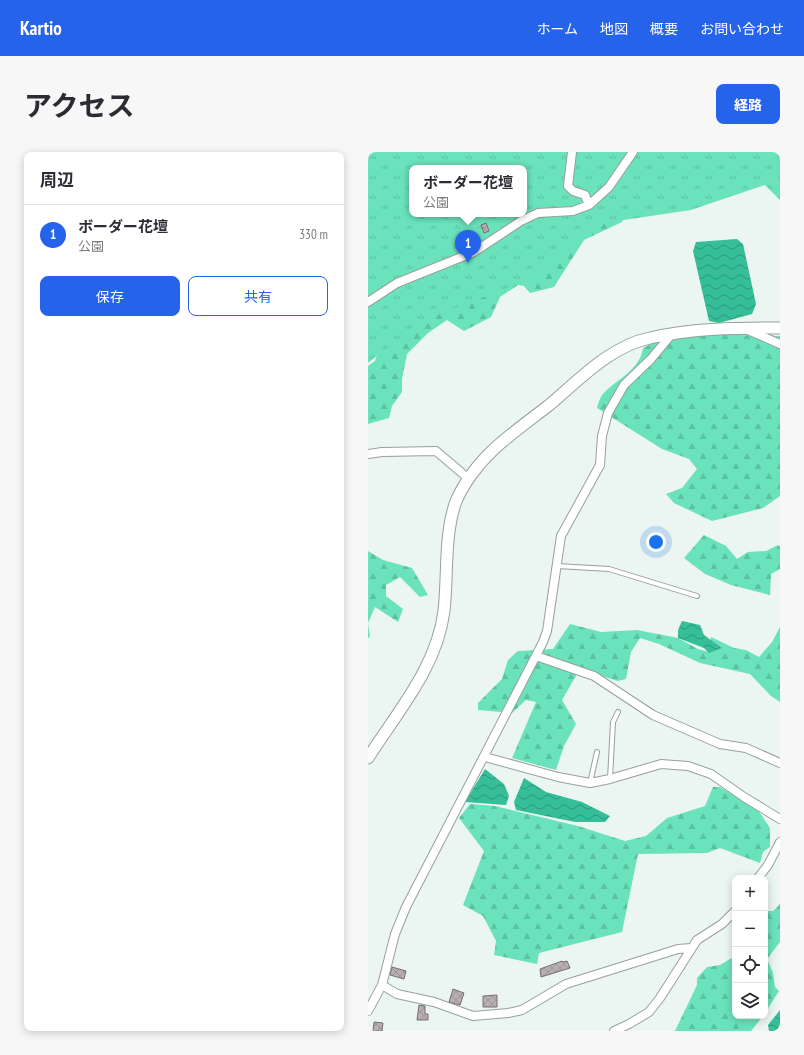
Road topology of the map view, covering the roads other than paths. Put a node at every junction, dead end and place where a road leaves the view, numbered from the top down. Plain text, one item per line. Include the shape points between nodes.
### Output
1 (572, 152) edge
2 (633, 152) edge
3 (589, 205) junction
4 (368, 302) edge
5 (744, 328) junction
6 (780, 328) edge
7 (670, 335) junction
8 (780, 344) edge
9 (368, 454) edge
10 (468, 479) junction
11 (556, 566) junction
12 (697, 596) dead end
13 (536, 656) junction
14 (581, 672) junction
15 (592, 681) dead end
16 (618, 712) dead end
17 (597, 752) dead end
18 (485, 757) junction
19 (368, 758) edge
20 (780, 764) edge
21 (610, 779) junction
22 (590, 783) junction
23 (780, 819) edge
24 (780, 842) edge
25 (760, 875) edge
26 (732, 914) edge
27 (691, 948) junction
28 (382, 985) junction
29 (368, 1011) edge
30 (614, 1031) edge

1 - 3 street via 568,186 573,192 585,195
2 - 3 street via 613,182
3 - 4 street via 573,211 538,214 521,221 474,252 397,283
5 - 6 street
5 - 7 street via 704,329
5 - 8 street
7 - 10 street via 649,338 626,347 593,368 493,450
7 - 11 street via 652,359 624,385 608,413 602,436 600,465 561,536
9 - 10 street via 436,451
10 - 19 street via 456,503 450,524 444,611 436,646 423,675
11 - 12 lane via 609,569
11 - 13 street via 547,631
13 - 14 street
13 - 18 street
14 - 15 lane
14 - 20 street via 594,676 653,715 720,744 746,748
16 - 21 lane via 613,722
17 - 22 lane
18 - 22 street
18 - 28 street via 406,907 395,934
21 - 22 street
21 - 23 street via 661,764 688,766 711,774 744,798
24 - 25 street
26 - 27 street via 722,924 702,936
27 - 28 street via 678,949 566,984 522,1010 508,1013 473,1016 434,1002 397,994
27 - 30 street via 649,1012
28 - 29 street

